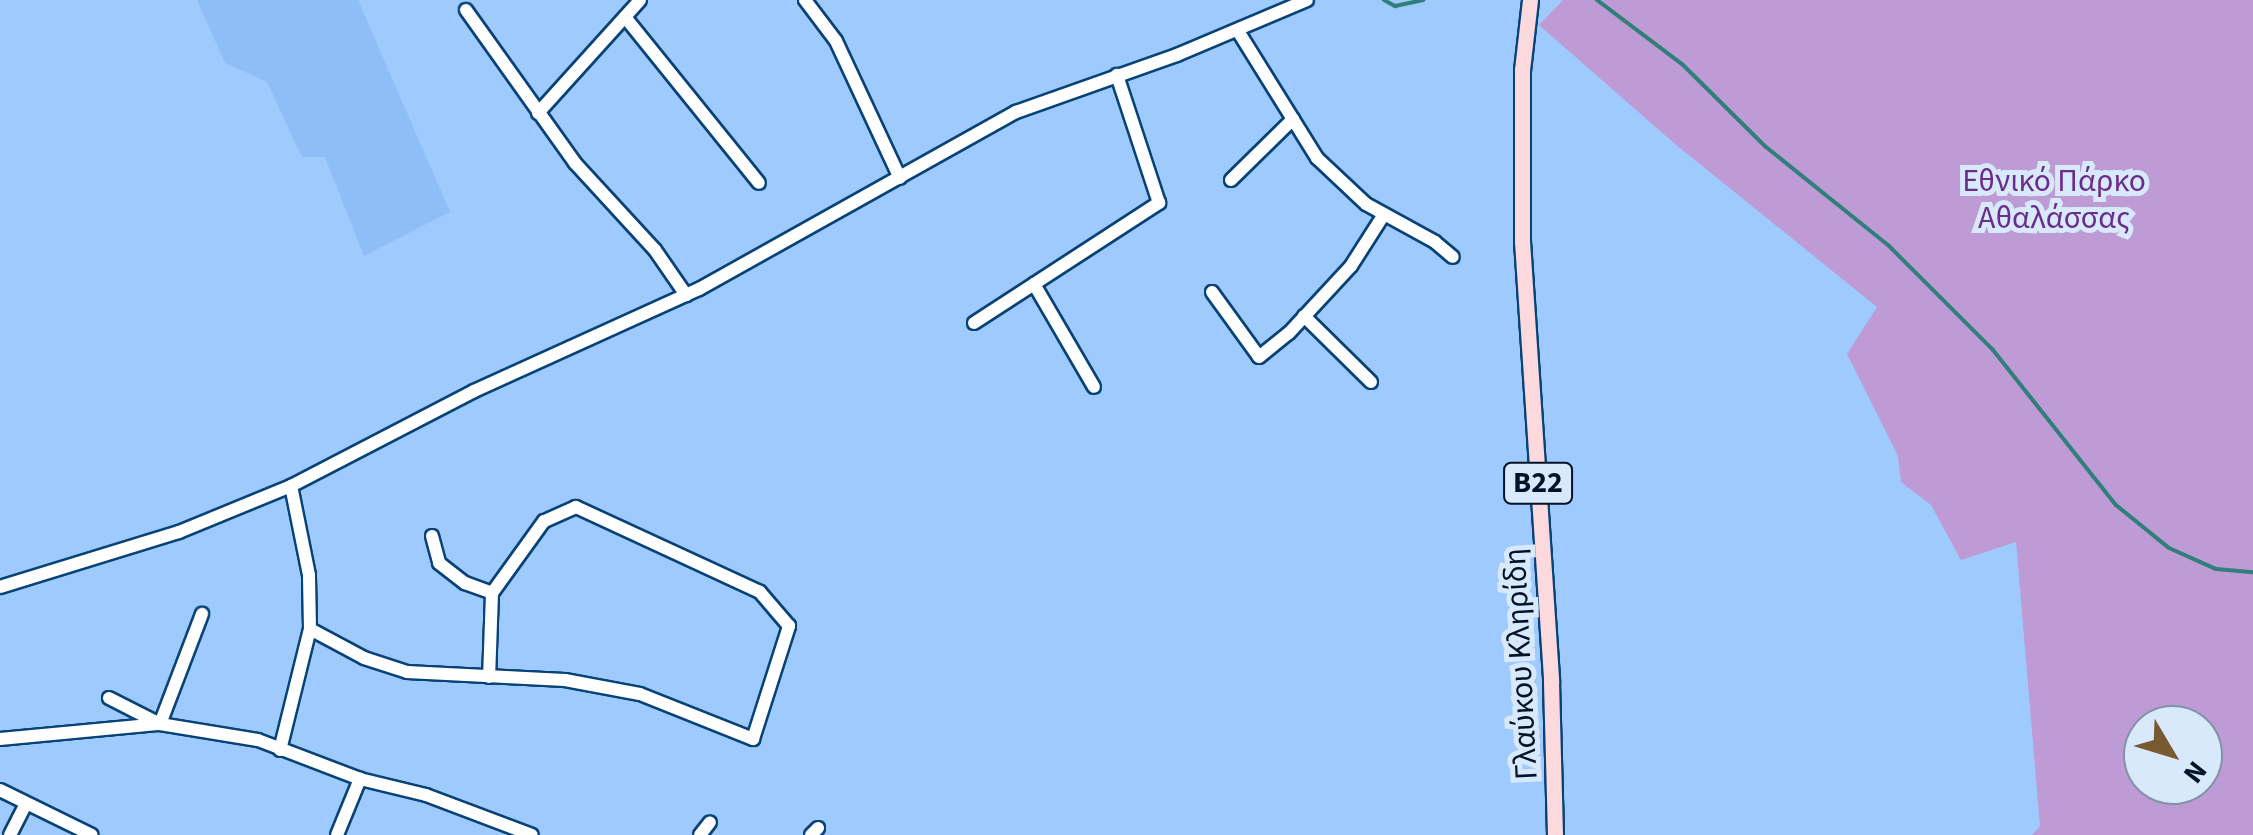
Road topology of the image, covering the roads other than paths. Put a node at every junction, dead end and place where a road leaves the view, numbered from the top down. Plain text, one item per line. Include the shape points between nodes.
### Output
1 (640, 0) edge
2 (805, 0) edge
3 (1307, 0) edge
4 (1530, 0) edge
5 (1541, 0) edge
6 (466, 10) dead end
7 (625, 17) junction
8 (1238, 31) junction
9 (1117, 75) junction
10 (538, 114) junction
11 (1292, 119) junction
12 (1522, 131) junction
13 (900, 178) junction
14 (1231, 180) dead end
15 (759, 183) dead end
16 (1383, 216) junction
17 (1453, 258) dead end
18 (1034, 284) junction
19 (1212, 292) dead end
20 (686, 295) junction
21 (1304, 316) junction
22 (974, 323) dead end
23 (1371, 382) dead end
24 (1094, 387) dead end
25 (291, 486) junction
26 (432, 536) dead end
27 (0, 587) edge
28 (492, 593) junction
29 (202, 614) dead end
30 (310, 629) junction
31 (489, 677) junction
32 (109, 698) dead end
33 (160, 724) junction
34 (0, 739) edge
35 (280, 750) junction
36 (360, 779) junction
37 (0, 790) edge
38 (25, 805) junction
39 (710, 822) dead end
40 (10, 835) edge
41 (92, 835) edge
42 (338, 835) edge
43 (532, 835) edge
44 (700, 835) edge
45 (1556, 835) edge

1 - 7 street
2 - 13 street via 836,41
3 - 8 street
4 - 12 main road, Γλαύκου Κληρίδη / B22
5 - 12 main road, Γλαύκου Κληρίδη / B22
6 - 10 street
7 - 10 street
7 - 15 street
8 - 9 street
8 - 11 street
9 - 13 street via 1016,112
9 - 18 street via 1159,204
10 - 20 street
11 - 14 street
11 - 16 street via 1317,158
12 - 45 main road, Γλαύκου Κληρίδη / B22 via 1522,241
13 - 20 street
16 - 17 street
16 - 21 street via 1351,266
18 - 22 street
18 - 24 street
19 - 21 street via 1259,357
20 - 25 street via 474,390
21 - 23 street
25 - 27 street via 179,532
25 - 30 street via 309,575
26 - 28 street via 439,563
28 - 31 street
28 - 31 street via 544,521 576,507 760,592 789,626 753,739 640,694 566,680
29 - 33 street
30 - 31 street via 406,672
30 - 35 street
32 - 33 street
33 - 34 street
33 - 35 street via 258,740
35 - 36 street
36 - 42 street
36 - 43 street via 426,795
37 - 38 street
38 - 40 street
38 - 41 street
39 - 44 street

